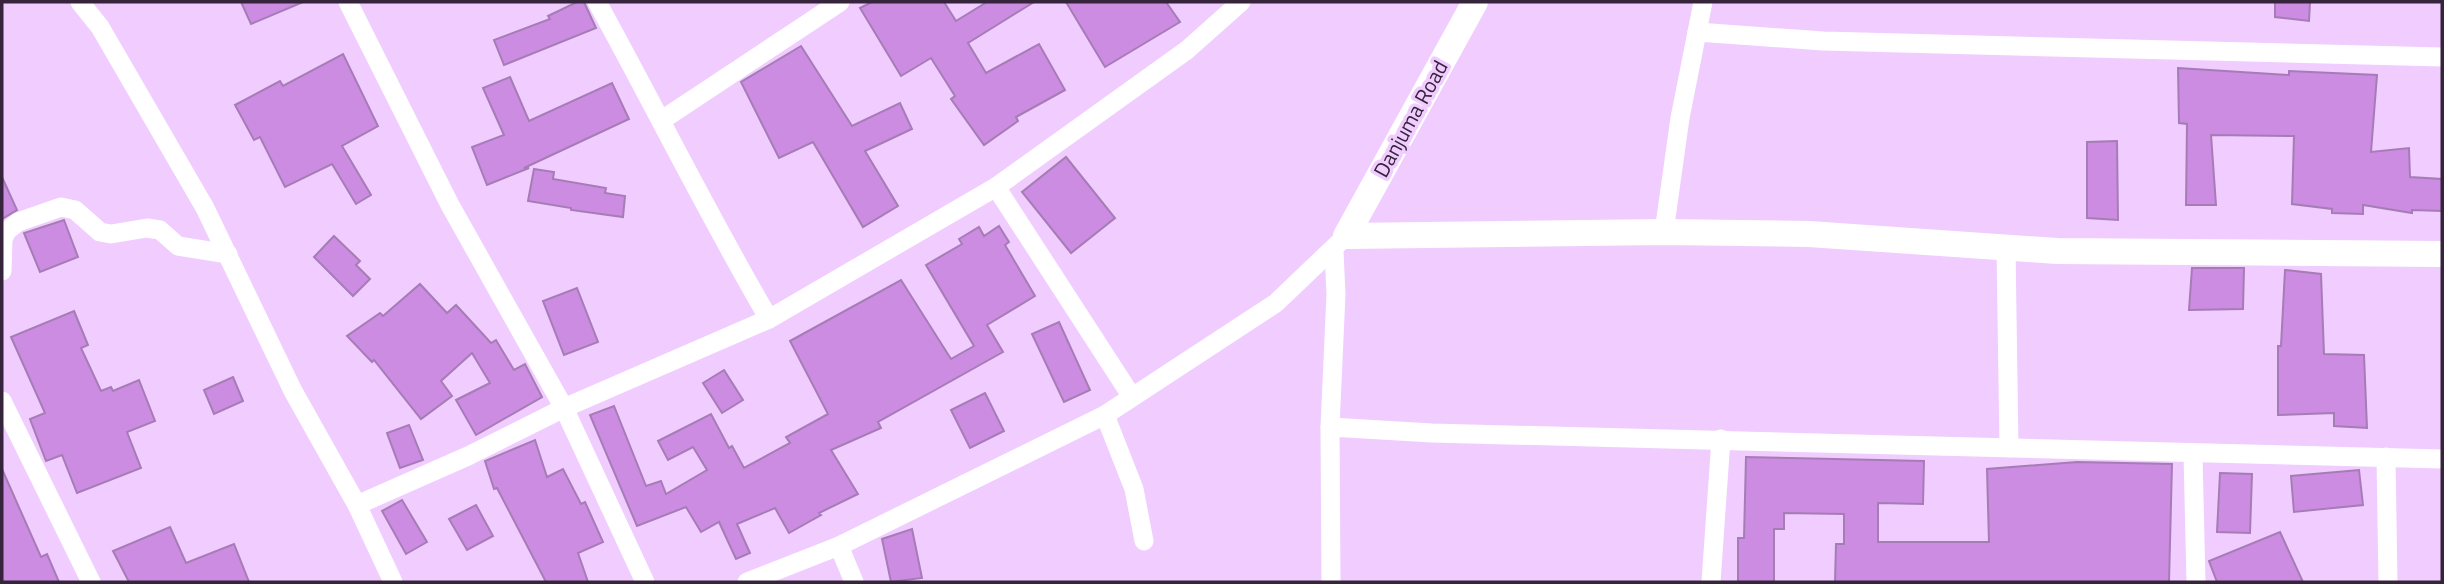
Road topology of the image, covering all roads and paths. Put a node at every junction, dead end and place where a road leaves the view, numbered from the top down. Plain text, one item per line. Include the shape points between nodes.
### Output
1 (80, 2) edge
2 (348, 2) edge
3 (597, 2) edge
4 (840, 2) edge
5 (1241, 2) edge
6 (1475, 2) edge
7 (1703, 2) edge
8 (1219, 9) edge
9 (1697, 32) junction
10 (2442, 57) edge
11 (662, 120) junction
12 (996, 187) junction
13 (1664, 232) junction
14 (1340, 244) junction
15 (2006, 247) junction
16 (228, 254) junction
17 (2442, 254) edge
18 (2, 271) edge
19 (769, 319) junction
20 (1132, 397) junction
21 (2, 401) edge
22 (564, 408) junction
23 (1105, 415) junction
24 (1330, 427) junction
25 (1721, 439) junction
26 (2009, 448) junction
27 (2193, 454) junction
28 (2386, 457) junction
29 (2442, 459) edge
30 (357, 505) junction
31 (1144, 541) dead end
32 (839, 546) junction
33 (92, 582) edge
34 (393, 582) edge
35 (646, 582) edge
36 (747, 582) edge
37 (854, 582) edge
38 (1331, 582) edge
39 (1711, 582) edge
40 (2196, 582) edge
41 (2388, 582) edge

1 - 16 street via 161,129
2 - 22 street via 450,205
3 - 11 street
4 - 11 street
5 - 8 street
6 - 14 street, Danjuma Road
7 - 9 street
8 - 12 street via 1187,50
9 - 10 street via 1823,41
9 - 13 street
11 - 19 street
12 - 19 street
12 - 20 street
13 - 14 street
13 - 15 street via 1809,234
14 - 20 street via 1276,303
14 - 24 street
15 - 17 street via 2158,253
15 - 26 street
16 - 18 street via 177,246 160,230 100,232 75,210 61,207 18,222 7,231
16 - 30 street via 293,391
19 - 22 street
20 - 23 street
21 - 33 street
22 - 30 street
22 - 35 street
23 - 31 street via 1134,489
23 - 32 street
24 - 25 street
24 - 38 street
25 - 26 street
25 - 39 street
26 - 27 street
27 - 28 street
27 - 40 street
28 - 29 street
28 - 41 street
30 - 34 street
32 - 36 street
32 - 37 street

